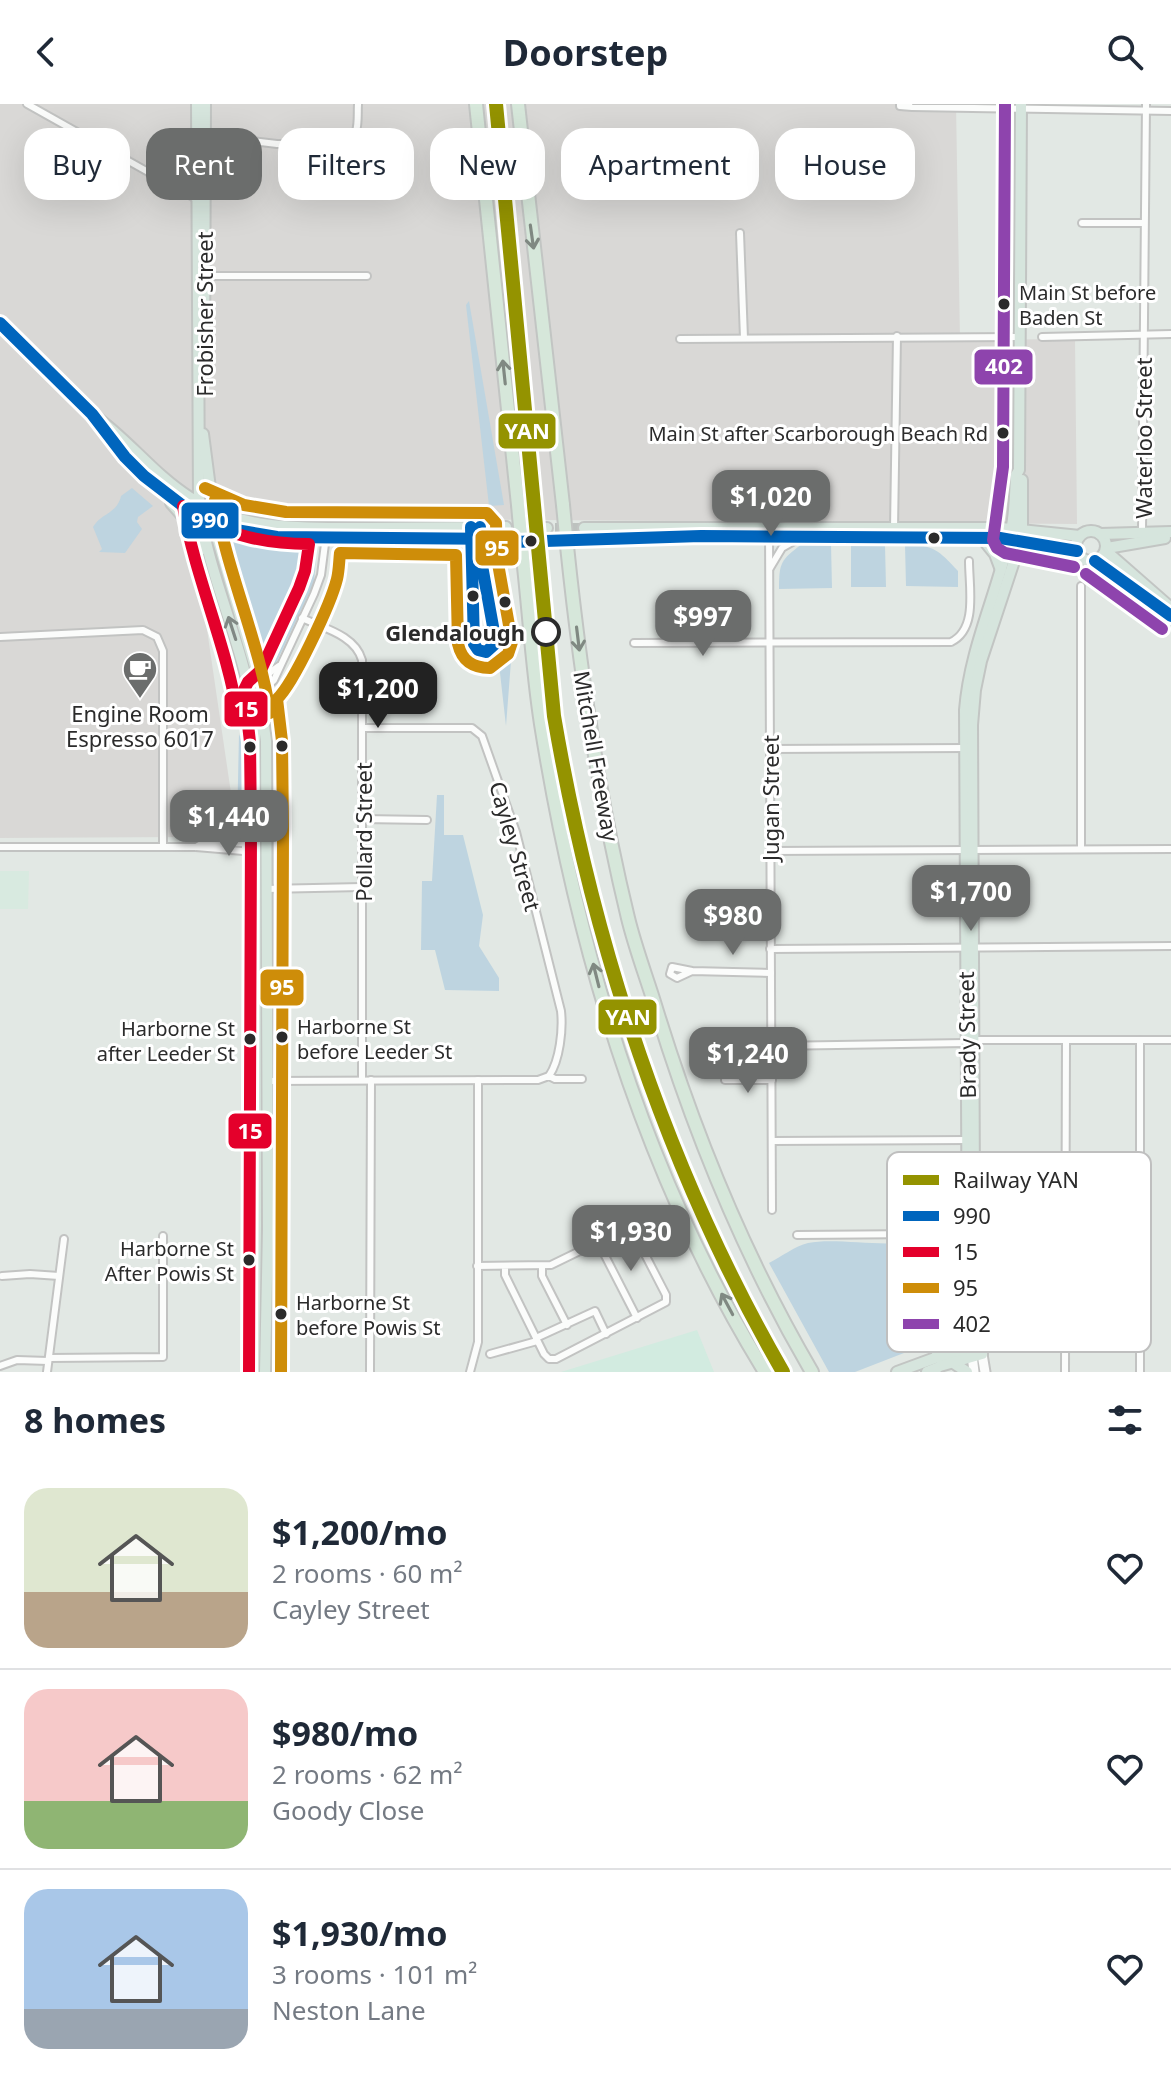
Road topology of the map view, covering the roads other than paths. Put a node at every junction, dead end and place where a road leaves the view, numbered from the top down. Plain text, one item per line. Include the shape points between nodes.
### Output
1 (27, 104) edge
2 (197, 104) edge
3 (205, 104) edge
4 (358, 104) edge
5 (474, 104) edge
6 (518, 104) edge
7 (900, 105) edge
8 (1021, 106) edge
9 (1146, 107) edge
10 (1171, 111) edge
11 (200, 128) edge
12 (202, 128) edge
13 (262, 142) edge
14 (146, 170) edge
15 (201, 200) edge
16 (1082, 223) dead end
17 (1144, 223) junction
18 (740, 233) dead end
19 (201, 276) junction
20 (367, 276) dead end
21 (0, 323) edge
22 (1171, 334) edge
23 (1143, 335) junction
24 (897, 336) junction
25 (1019, 337) junction
26 (1042, 337) dead end
27 (744, 338) junction
28 (680, 339) dead end
29 (197, 470) junction
30 (1019, 470) junction
31 (166, 488) junction
32 (199, 503) junction
33 (212, 509) junction
34 (1022, 516) junction
35 (200, 517) junction
36 (214, 523) junction
37 (506, 527) dead end
38 (1041, 532) junction
39 (1142, 532) junction
40 (322, 533) junction
41 (584, 533) tunnel mouth
42 (769, 533) junction
43 (894, 533) junction
44 (1016, 534) junction
45 (1100, 534) junction
46 (1171, 535) edge
47 (803, 536) junction
48 (1080, 536) junction
49 (982, 538) junction
50 (507, 539) dead end
51 (1106, 549) junction
52 (1077, 551) junction
53 (210, 560) junction
54 (969, 561) dead end
55 (1095, 561) junction
56 (1001, 570) junction
57 (769, 571) junction
58 (1081, 586) dead end
59 (1171, 608) edge
60 (1171, 616) edge
61 (302, 618) junction
62 (0, 637) edge
63 (771, 642) junction
64 (634, 643) dead end
65 (279, 666) junction
66 (257, 674) junction
67 (260, 693) junction
68 (363, 728) junction
69 (968, 748) junction
70 (770, 749) junction
71 (362, 819) junction
72 (427, 820) dead end
73 (163, 846) junction
74 (0, 847) edge
75 (254, 847) junction
76 (267, 847) junction
77 (1081, 849) junction
78 (1171, 849) edge
79 (969, 850) junction
80 (770, 851) junction
81 (362, 887) junction
82 (266, 889) junction
83 (268, 944) junction
84 (254, 945) junction
85 (1171, 946) edge
86 (969, 948) junction
87 (770, 949) junction
88 (692, 971) dead end
89 (771, 973) junction
90 (1066, 1040) junction
91 (1140, 1040) junction
92 (1171, 1040) edge
93 (970, 1042) junction
94 (772, 1046) junction
95 (549, 1076) junction
96 (582, 1079) dead end
97 (362, 1080) junction
98 (371, 1080) junction
99 (478, 1080) junction
100 (725, 1080) dead end
101 (772, 1080) junction
102 (254, 1081) junction
103 (267, 1081) junction
104 (971, 1140) junction
105 (772, 1141) junction
106 (971, 1152) edge
107 (1066, 1152) edge
108 (1140, 1152) edge
109 (254, 1156) junction
110 (268, 1156) junction
111 (772, 1210) dead end
112 (887, 1234) edge
113 (797, 1235) dead end
114 (163, 1236) dead end
115 (64, 1239) dead end
116 (598, 1242) junction
117 (477, 1266) junction
118 (505, 1267) junction
119 (542, 1267) junction
120 (2, 1276) edge
121 (59, 1276) junction
122 (637, 1318) junction
123 (567, 1325) junction
124 (606, 1334) junction
125 (536, 1340) junction
126 (973, 1352) edge
127 (975, 1352) edge
128 (977, 1352) edge
129 (977, 1352) edge
130 (1065, 1352) edge
131 (490, 1354) dead end
132 (49, 1359) junction
133 (934, 1361) edge
134 (952, 1362) junction
135 (0, 1366) edge
136 (47, 1372) edge
137 (254, 1372) edge
138 (265, 1372) edge
139 (370, 1372) edge
140 (470, 1372) edge
141 (765, 1372) edge
142 (812, 1372) edge
143 (897, 1372) edge
144 (967, 1372) edge
145 (974, 1372) edge
146 (985, 1372) edge
147 (1065, 1372) edge

1 - 14 street
2 - 11 main road, Frobisher Street
3 - 12 main road, Frobisher Street
4 - 13 street via 357,133 351,141
141 -> 5 highway, bridge via 722,1295 636,1103 604,1008 562,834 547,758
6 -> 142 highway, Mitchell Freeway, bridge via 594,752 628,920 673,1065 721,1191
7 - 8 street
8 - 9 street
8 - 25 main road
9 - 10 street
9 - 17 street, Waterloo Street
15 - 19 main road, Frobisher Street
16 - 17 street
17 - 23 street, Waterloo Street
18 - 27 street
19 - 20 street
19 - 29 main road, Frobisher Street
19 - 33 main road, Frobisher Street via 203,439
21 - 31 main road
22 - 23 street
23 - 26 street
23 - 39 street, Waterloo Street
24 - 25 street
24 - 27 street
24 - 43 street
25 - 30 main road
27 - 28 street
29 - 31 main road via 187,484
29 - 32 main road, Frobisher Street
30 - 34 main road
30 - 44 main road
31 - 32 main road
31 - 35 main road
31 - 53 main road
32 - 33 main road
32 - 35 main road, Frobisher Street
33 - 36 main road, Frobisher Street
33 - 40 main road via 264,526
34 - 38 main road
34 - 44 main road
35 - 36 main road
35 - 53 main road, Frobisher Street
36 - 40 main road via 262,536
36 - 66 main road, Frobisher Street
37 - 40 main road
38 - 44 main road
38 - 48 main road
39 - 45 main road
39 - 46 main road
40 - 50 main road
40 - 61 street via 317,585
41 - 42 main road
42 - 43 main road
42 - 47 main road
42 - 57 street, Jugan Street
43 - 44 main road
43 - 47 main road
43 - 49 main road
44 - 49 main road
44 - 52 main road
44 - 56 main road, Brady Street
44 - 69 main road, Brady Street via 979,670
45 - 48 main road
45 - 51 main road
46 - 51 main road
47 - 57 street via 782,548
48 - 52 main road
49 - 56 main road
51 - 55 main road
51 - 59 main road
52 - 55 main road
75 -> 53 main road via 253,704
54 - 63 street via 969,625 951,642
55 - 60 main road
56 - 69 main road, Brady Street via 971,663 965,710
57 - 63 street, Jugan Street
58 - 77 street
61 - 65 street
61 - 68 street, Pollard Street via 358,650
62 - 73 street via 143,630 157,637 163,651
63 - 64 street
63 - 70 street, Jugan Street
65 - 66 street via 265,676
65 - 67 street
66 - 67 main road, Frobisher Street
67 - 76 main road, Frobisher Street
68 - 71 street, Pollard Street
68 - 95 street, Cayley Street via 472,728 482,736 516,832 561,1011
69 - 70 street
69 - 79 main road, Brady Street
70 - 80 street, Jugan Street
71 - 72 street
71 - 81 street, Pollard Street
73 - 74 street
73 - 75 street
75 - 76 street
75 - 84 main road
76 - 82 main road, Frobisher Street
77 - 78 street
77 - 79 street
79 - 80 street
79 - 86 main road, Brady Street
80 - 87 street, Jugan Street
81 - 82 street
81 - 97 street, Pollard Street
82 - 83 main road, Frobisher Street
83 - 84 main road
83 - 103 main road, Frobisher Street
84 - 102 main road
85 - 86 street
86 - 87 street
86 - 93 main road, Brady Street
87 - 89 street, Jugan Street
88 - 89 street
89 - 94 street, Jugan Street
90 - 91 street
90 - 93 street
90 - 107 street
91 - 92 street
91 - 108 street
93 - 94 street
93 - 104 main road, Brady Street
94 - 101 street, Jugan Street
95 - 96 street
95 - 99 street
97 - 98 street
97 - 103 street
98 - 99 street
98 - 139 street
99 - 117 street
100 - 101 street
101 - 105 street, Jugan Street
102 - 103 street
102 - 109 main road
103 - 110 main road, Frobisher Street
104 - 105 street
104 - 106 main road, Brady Street
105 - 111 street, Jugan Street
109 - 110 main road
109 - 137 main road
110 - 138 main road, Frobisher Street
112 - 113 street
114 - 132 street via 163,1357
115 - 121 street
116 - 119 street
116 - 122 street
116 - 122 street via 625,1229 634,1233 666,1295 666,1302
117 - 118 street
117 - 140 street via 478,1342
118 - 119 street
118 - 125 street
119 - 123 street
120 - 121 street
121 - 132 street
122 - 124 street
123 - 124 street via 595,1311
123 - 125 street
124 - 125 street via 556,1359 549,1359
125 - 131 street
126 - 133 main road
127 - 134 main road
128 - 145 main road
129 - 146 main road
130 - 147 street
132 - 135 street
132 - 136 street
133 - 134 main road
133 - 143 main road
134 - 144 main road

